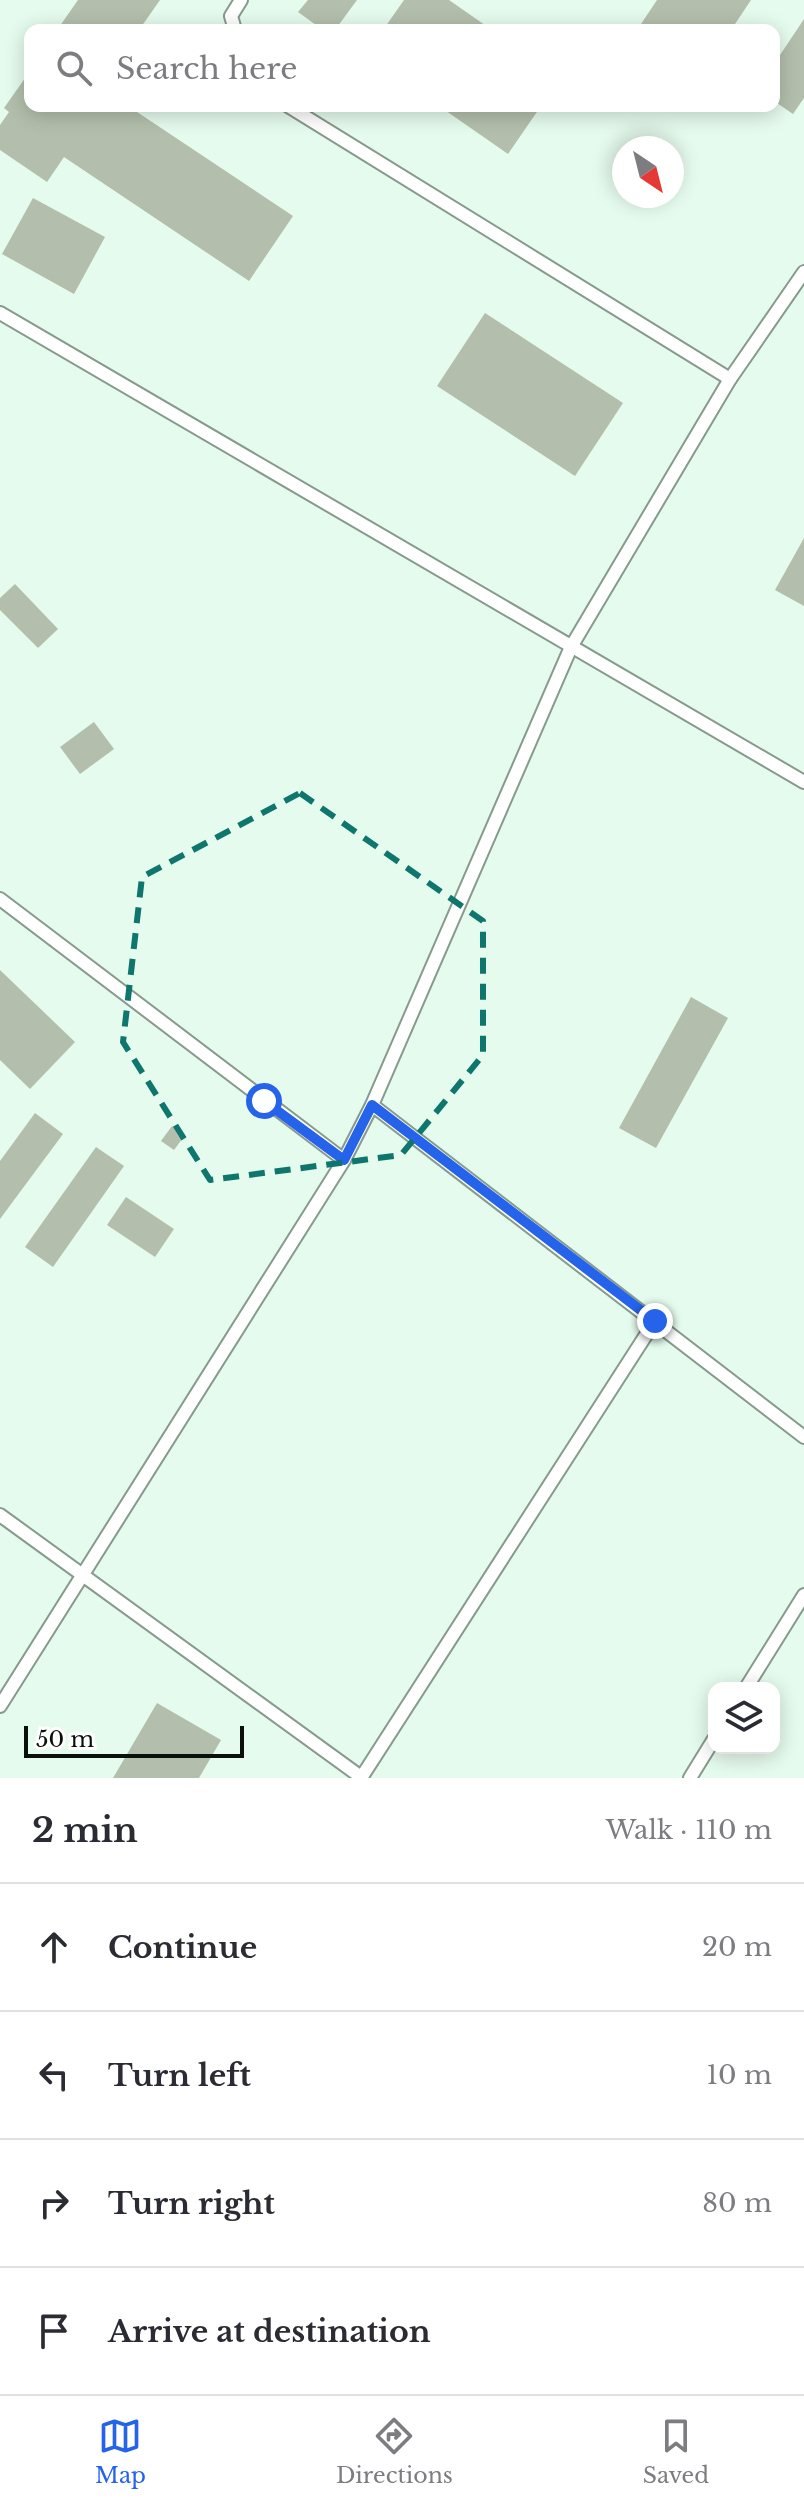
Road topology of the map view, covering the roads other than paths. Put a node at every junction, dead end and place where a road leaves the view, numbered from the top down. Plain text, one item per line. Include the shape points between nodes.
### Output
1 (241, 0) edge
2 (233, 24) edge
3 (298, 112) edge
4 (804, 272) edge
5 (0, 313) edge
6 (730, 379) junction
7 (571, 647) junction
8 (804, 782) edge
9 (0, 899) edge
10 (372, 1105) junction
11 (344, 1160) junction
12 (655, 1321) junction
13 (804, 1437) edge
14 (0, 1515) edge
15 (83, 1574) junction
16 (804, 1595) edge
17 (750, 1682) edge
18 (0, 1706) edge
19 (708, 1749) edge
20 (361, 1778) edge
21 (690, 1778) edge

1 - 2 lane via 231,16
3 - 6 lane
4 - 6 lane
5 - 7 lane
6 - 7 lane
7 - 8 lane
7 - 10 lane
9 - 11 lane
10 - 11 lane
10 - 12 lane
11 - 15 lane
12 - 13 lane
12 - 20 lane
14 - 15 lane
15 - 18 lane
15 - 20 lane
16 - 17 lane
19 - 21 lane

